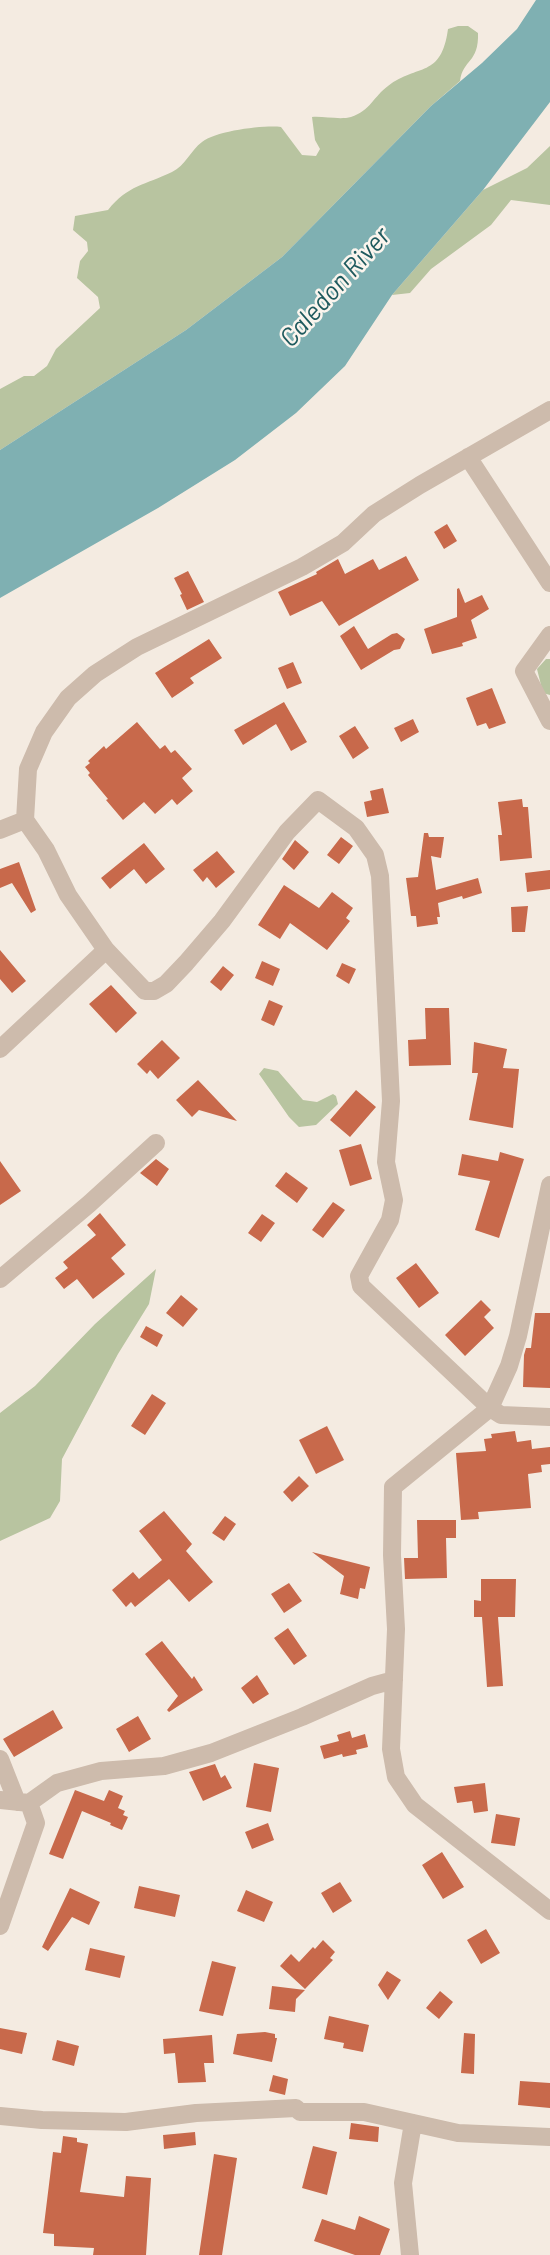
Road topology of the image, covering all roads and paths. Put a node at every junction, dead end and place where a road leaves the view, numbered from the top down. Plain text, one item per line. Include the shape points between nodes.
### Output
1 (550, 410) edge
2 (468, 457) junction
3 (550, 583) edge
4 (550, 635) edge
5 (550, 721) edge
6 (25, 820) junction
7 (0, 830) edge
8 (106, 950) junction
9 (0, 1049) edge
10 (156, 1143) dead end
11 (550, 1185) edge
12 (0, 1279) edge
13 (490, 1408) junction
14 (550, 1417) edge
15 (394, 1681) junction
16 (0, 1759) edge
17 (15, 1801) edge
18 (550, 1911) edge
19 (0, 1926) edge
20 (0, 2116) edge
21 (413, 2123) junction
22 (550, 2137) edge
23 (410, 2255) edge

1 - 2 street
2 - 3 street
2 - 6 street via 374,514 342,543 312,561 137,647 95,674 68,698 44,732 28,769
4 - 5 street via 524,671
6 - 7 street
6 - 8 street
8 - 9 street
8 - 13 street via 145,991 154,991 166,984 222,921 287,832 318,800 356,828 375,855 380,876 391,1101 386,1162 394,1200 390,1220 359,1276 361,1286
10 - 12 street
11 - 13 street via 518,1336
13 - 14 street via 501,1415
13 - 15 street via 393,1487
15 - 17 street via 211,1753 164,1766 101,1771
15 - 18 street via 392,1765 407,1795
16 - 17 street
17 - 19 street via 36,1823
20 - 21 street via 125,2122 296,2108 300,2112 364,2112
21 - 22 street via 458,2133
21 - 23 street via 403,2183

